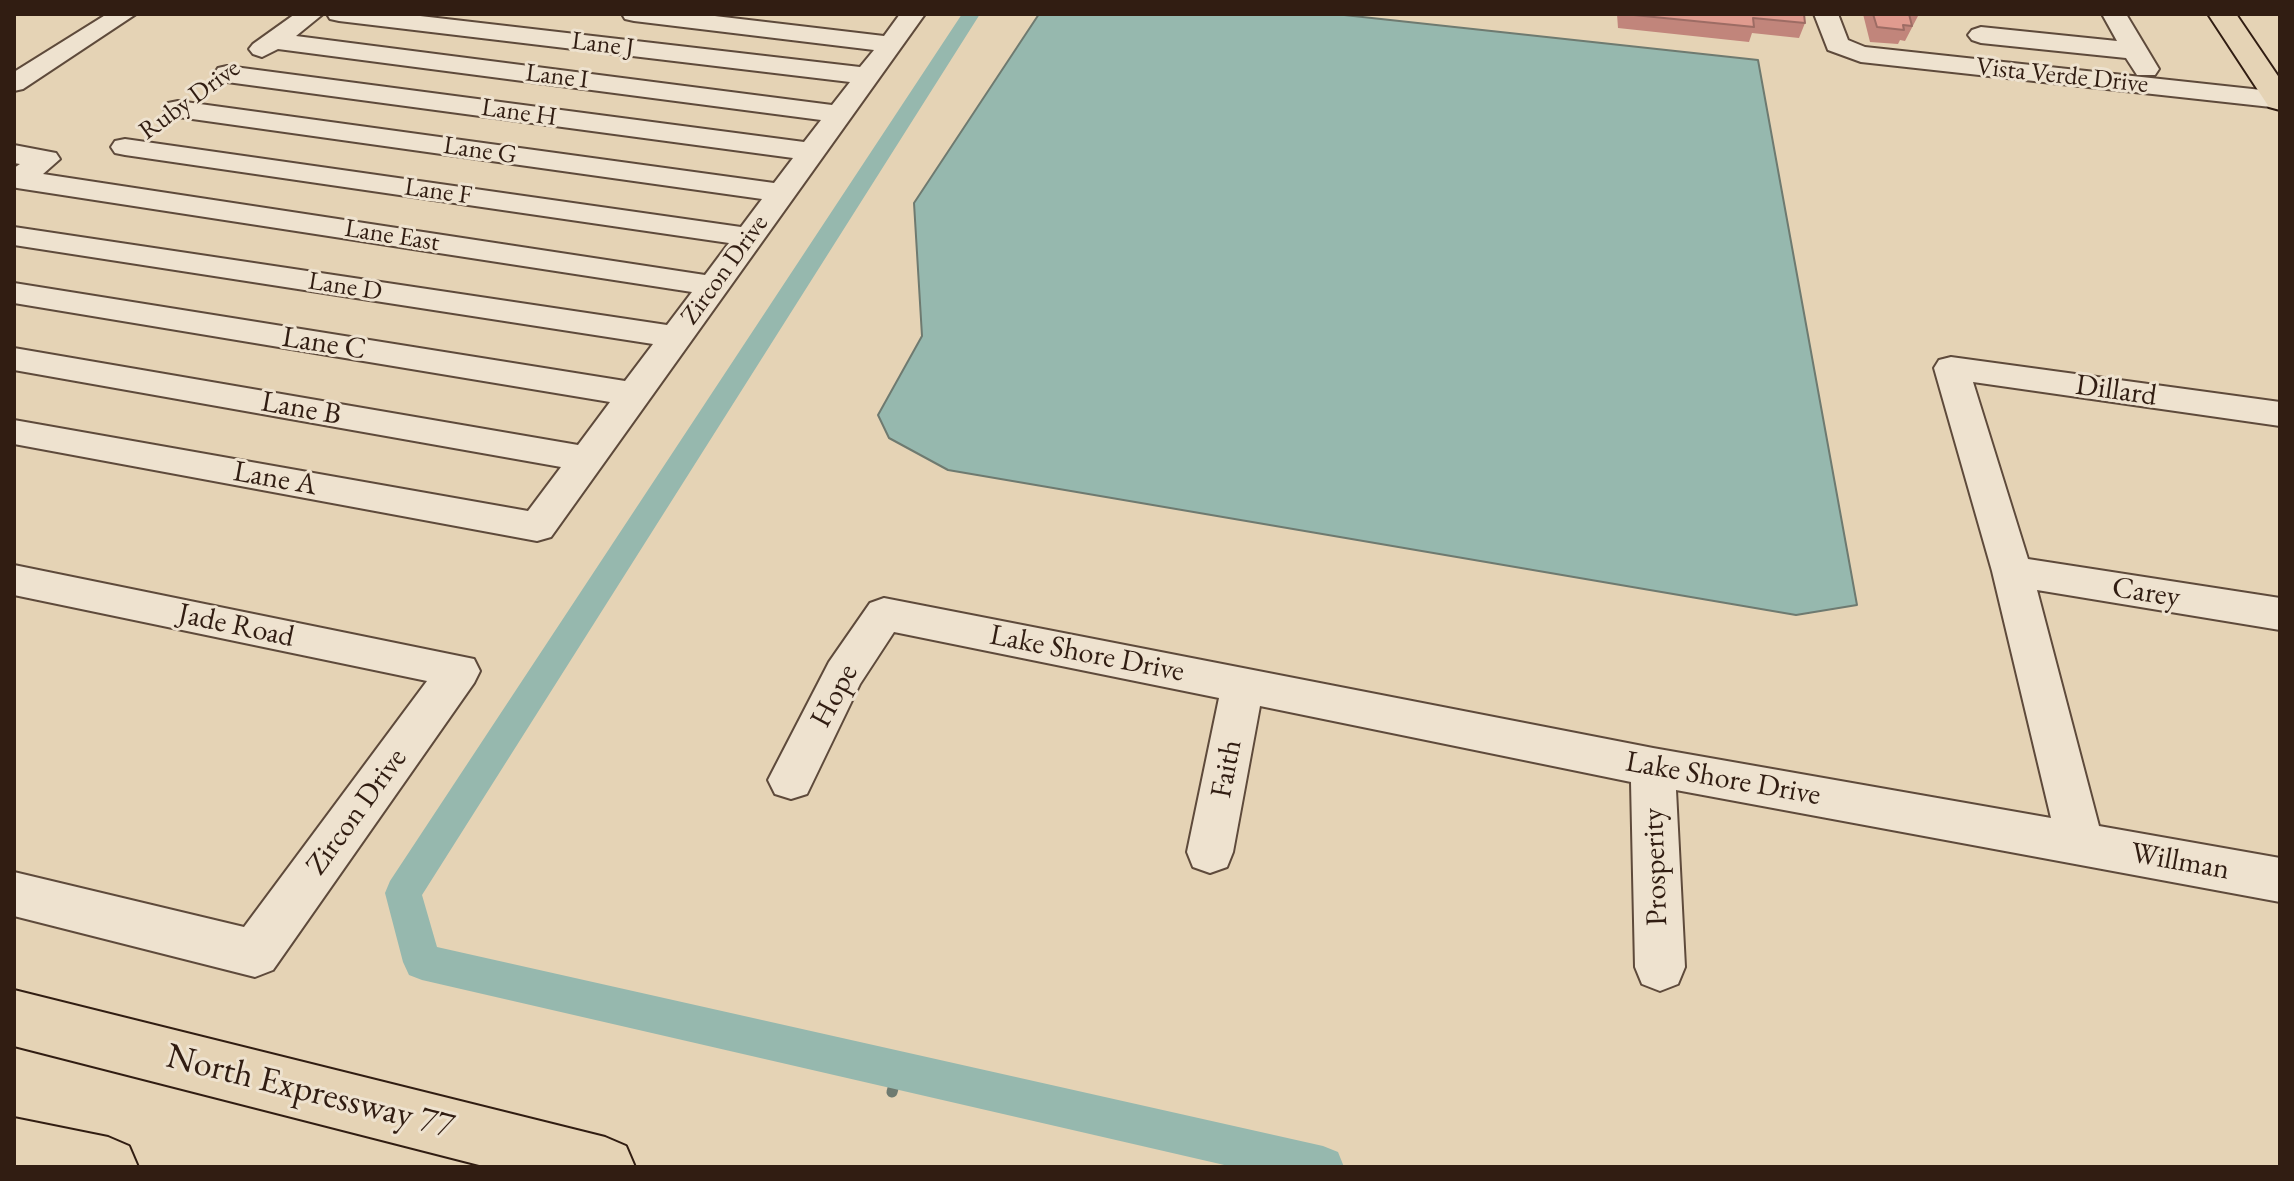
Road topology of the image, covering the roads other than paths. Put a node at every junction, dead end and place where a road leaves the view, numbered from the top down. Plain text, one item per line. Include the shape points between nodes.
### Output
1 (124, 14) edge
2 (311, 14) edge
3 (339, 14) edge
4 (634, 14) edge
5 (913, 14) edge
6 (1826, 14) edge
7 (2114, 14) edge
8 (2222, 14) edge
9 (1981, 35) dead end
10 (273, 41) junction
11 (891, 44) junction
12 (2136, 51) junction
13 (227, 74) junction
14 (868, 76) junction
15 (14, 83) edge
16 (2156, 87) junction
17 (2280, 101) edge
18 (178, 109) junction
19 (840, 114) junction
20 (125, 147) junction
21 (812, 152) junction
22 (15, 171) edge
23 (70, 187) junction
24 (782, 193) junction
25 (14, 236) edge
26 (750, 237) junction
27 (714, 286) junction
28 (14, 293) edge
29 (676, 337) junction
30 (14, 359) edge
31 (634, 394) junction
32 (2280, 414) edge
33 (14, 432) edge
34 (587, 459) junction
35 (537, 527) joint
36 (2012, 571) junction
37 (14, 580) edge
38 (884, 614) joint
39 (2280, 614) edge
40 (459, 671) joint
41 (1243, 685) junction
42 (1653, 767) junction
43 (791, 780) dead end
44 (2080, 843) junction
45 (1210, 852) dead end
46 (2280, 880) edge
47 (14, 894) edge
48 (1660, 967) dead end
49 (14, 1018) edge
50 (14, 1148) edge
51 (108, 1167) edge
52 (605, 1167) edge

1 - 15 street
2 - 10 street, Ruby Drive
3 - 14 street, Lane J
4 - 11 street
5 - 11 street, Zircon Drive
6 - 16 street, Vista Verde Drive via 1833,40 1861,54
7 - 12 street
8 - 17 main road
9 - 12 street
10 - 13 street, Ruby Drive
10 - 19 street, Lane I
11 - 14 street, Zircon Drive
12 - 16 street
13 - 18 street, Ruby Drive
13 - 21 street, Lane H
14 - 19 street, Zircon Drive
16 - 17 street, Vista Verde Drive
18 - 20 street, Ruby Drive
18 - 24 street, Lane G
19 - 21 street, Zircon Drive
20 - 23 street, Ruby Drive
20 - 26 street, Lane F
21 - 24 street, Zircon Drive
22 - 23 street, Lane East
23 - 27 street, Lane East
24 - 26 street, Zircon Drive
25 - 29 street, Lane D
26 - 27 street, Zircon Drive
27 - 29 street, Zircon Drive
28 - 31 street, Lane C
29 - 31 street, Zircon Drive
30 - 34 street, Lane B
31 - 34 street, Zircon Drive
32 - 36 street, Dillard via 1951,368
33 - 35 street, Lane A
34 - 35 street, Zircon Drive
36 - 39 street, Carey
36 - 44 street
37 - 40 street, Jade Road
38 - 41 street, Lake Shore Drive
38 - 43 street, Hope via 844,674
40 - 47 street, Zircon Drive via 255,953
41 - 42 street, Lake Shore Drive
41 - 45 street, Faith
42 - 44 street, Lake Shore Drive
42 - 48 street, Prosperity
44 - 46 street, Willman
49 - 52 main road, North Expressway 77
50 - 51 main road

